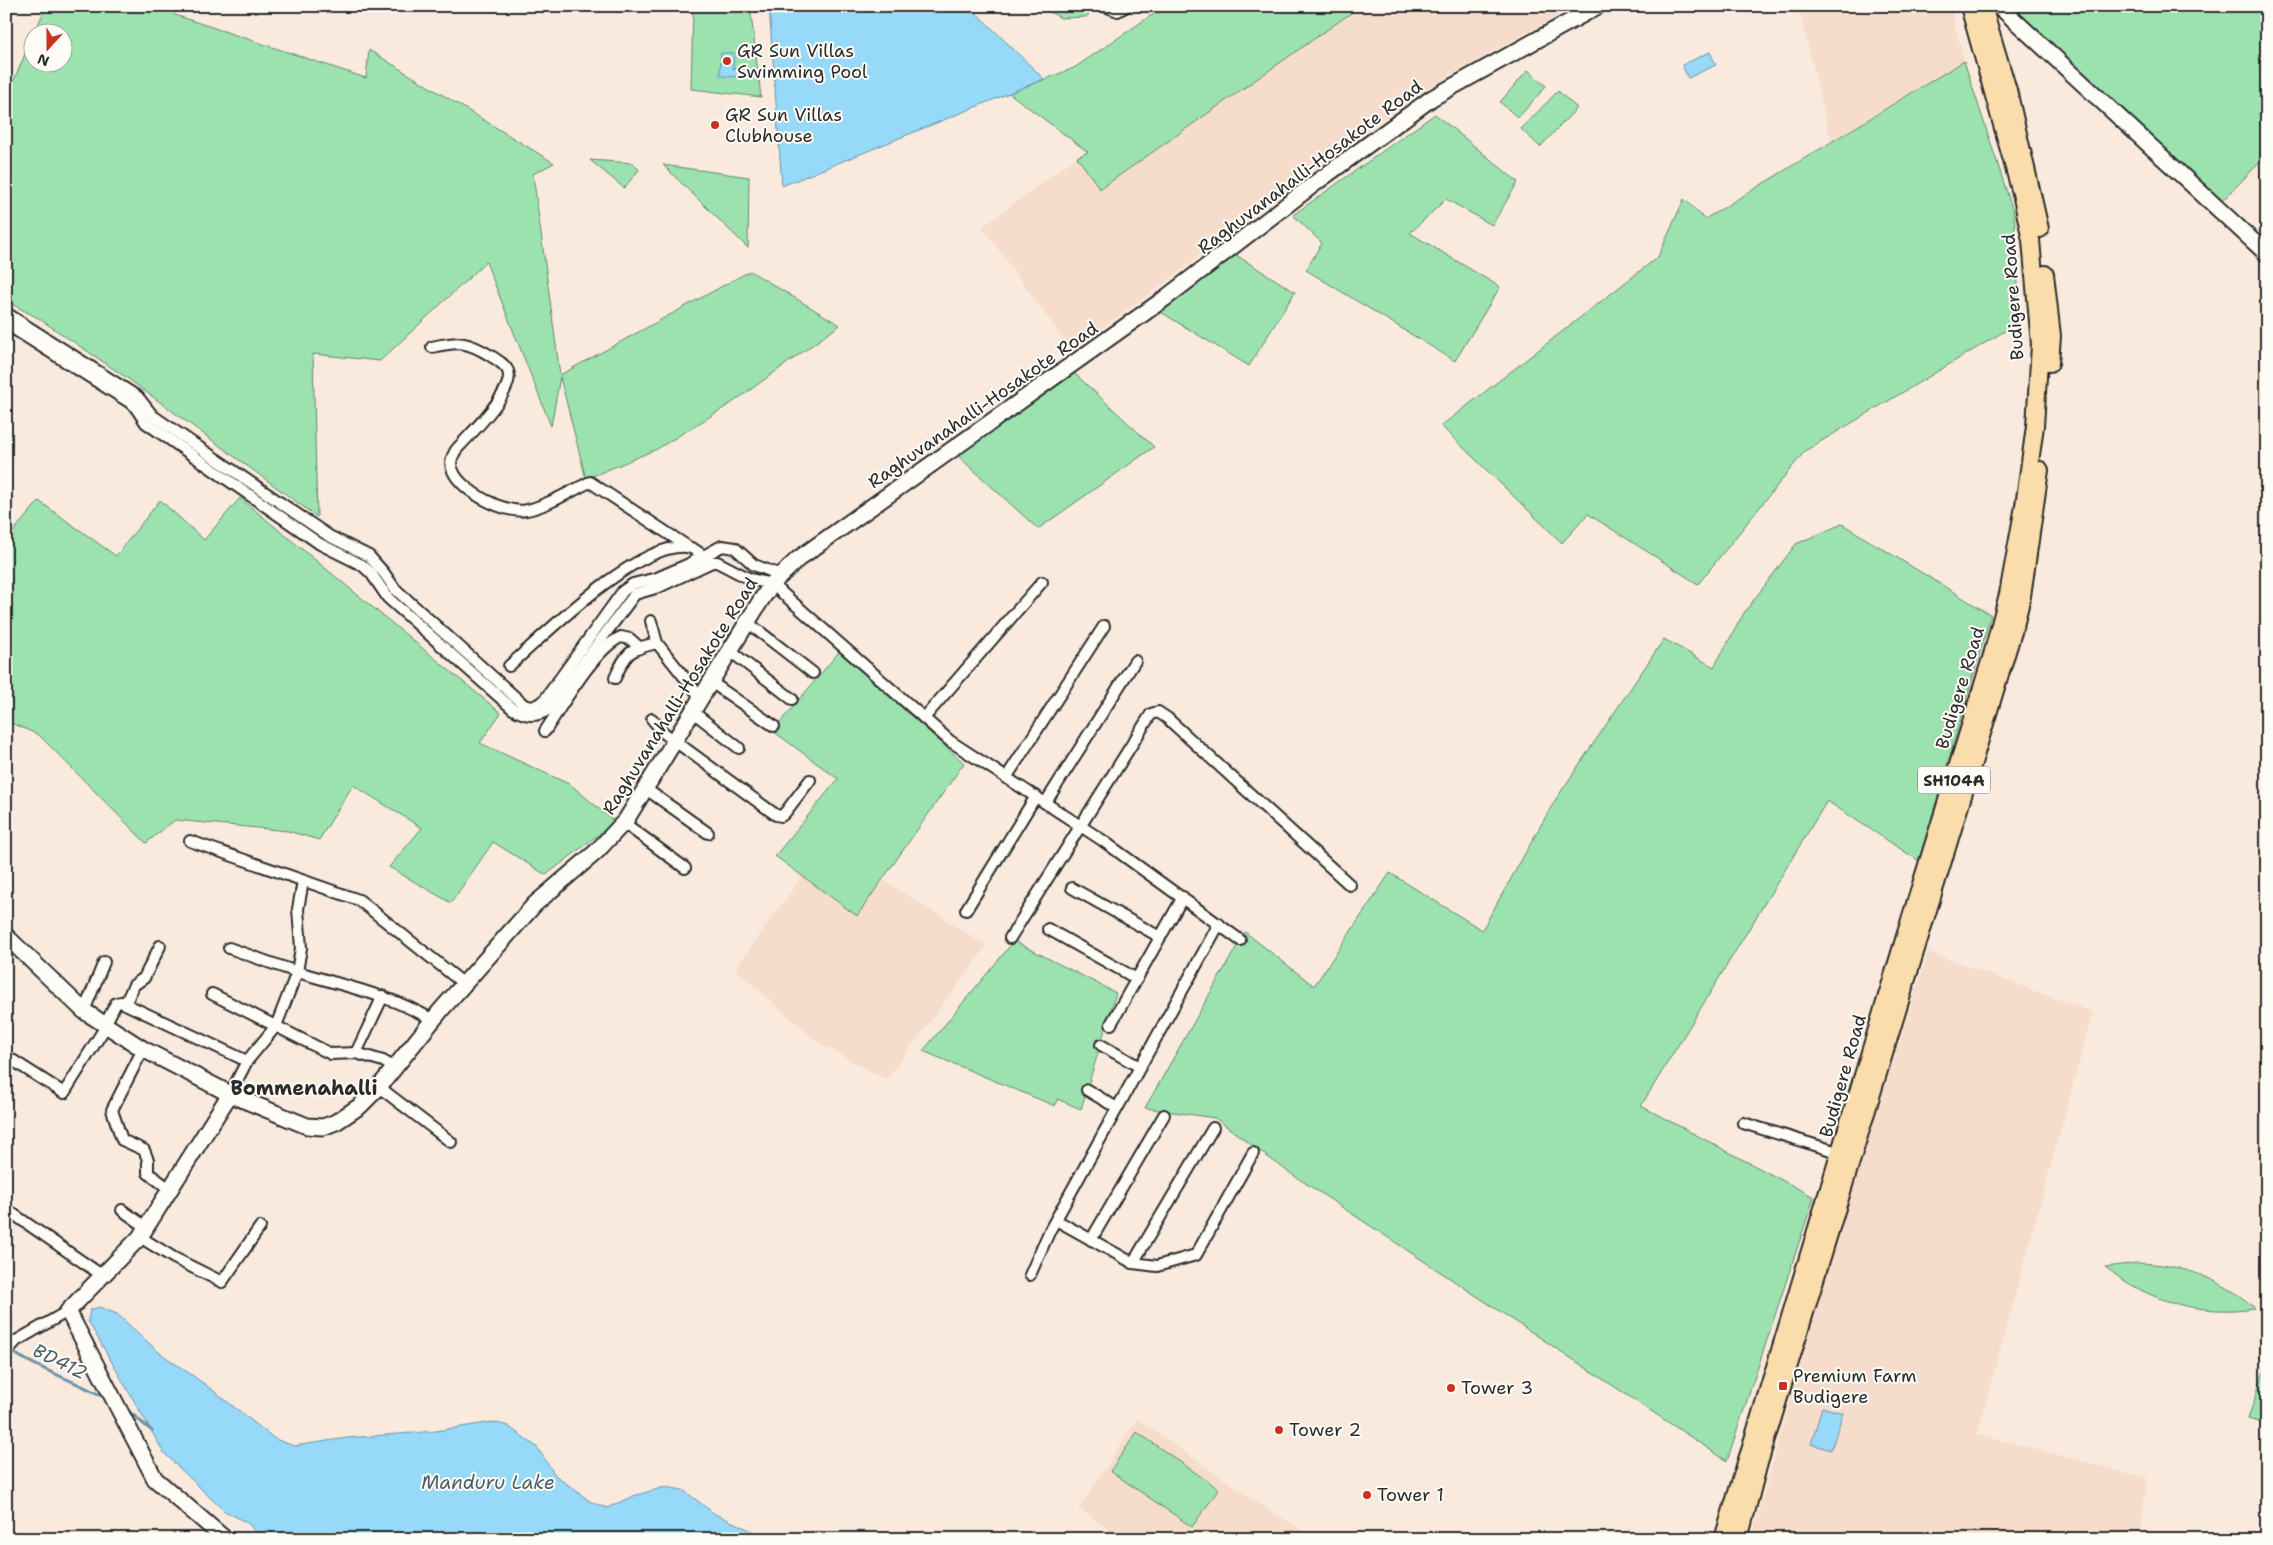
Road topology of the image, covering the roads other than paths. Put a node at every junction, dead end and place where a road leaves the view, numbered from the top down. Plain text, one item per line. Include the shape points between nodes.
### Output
1 (1104, 6) edge
2 (1127, 6) edge
3 (1598, 6) edge
4 (1969, 6) edge
5 (1983, 6) edge
6 (1999, 6) edge
7 (2267, 254) edge
8 (6, 313) edge
9 (6, 324) edge
10 (432, 347) dead end
11 (228, 474) junction
12 (687, 546) junction
13 (706, 560) junction
14 (776, 579) junction
15 (1042, 582) dead end
16 (395, 589) junction
17 (388, 598) junction
18 (651, 620) dead end
19 (747, 622) junction
20 (1104, 626) dead end
21 (657, 643) junction
22 (639, 647) junction
23 (729, 650) junction
24 (1135, 661) dead end
25 (509, 666) dead end
26 (813, 673) dead end
27 (615, 678) dead end
28 (711, 682) junction
29 (701, 698) junction
30 (792, 699) dead end
31 (536, 711) junction
32 (693, 712) junction
33 (924, 718) junction
34 (652, 719) dead end
35 (774, 726) dead end
36 (546, 731) dead end
37 (676, 742) junction
38 (739, 748) dead end
39 (1006, 778) junction
40 (810, 780) dead end
41 (646, 788) junction
42 (1036, 796) junction
43 (1046, 802) junction
44 (624, 823) junction
45 (1080, 826) junction
46 (708, 833) dead end
47 (190, 841) dead end
48 (685, 868) dead end
49 (303, 881) junction
50 (1350, 885) dead end
51 (1072, 888) dead end
52 (1183, 897) junction
53 (966, 910) dead end
54 (1219, 924) junction
55 (1048, 929) dead end
56 (6, 936) edge
57 (1160, 937) junction
58 (1010, 938) dead end
59 (1240, 940) dead end
60 (160, 946) dead end
61 (229, 948) dead end
62 (104, 962) dead end
63 (297, 972) junction
64 (1137, 979) junction
65 (464, 984) junction
66 (212, 994) dead end
67 (383, 996) junction
68 (125, 1004) junction
69 (84, 1011) junction
70 (433, 1020) junction
71 (1111, 1024) dead end
72 (106, 1026) junction
73 (276, 1026) junction
74 (1101, 1045) dead end
75 (143, 1049) junction
76 (356, 1054) junction
77 (6, 1056) edge
78 (247, 1061) junction
79 (1140, 1067) junction
80 (395, 1068) junction
81 (379, 1086) junction
82 (1087, 1090) dead end
83 (230, 1094) junction
84 (1117, 1108) junction
85 (1164, 1115) dead end
86 (1743, 1123) dead end
87 (1213, 1128) dead end
88 (451, 1142) dead end
89 (1253, 1153) dead end
90 (1841, 1153) junction
91 (169, 1188) junction
92 (1836, 1191) junction
93 (6, 1210) edge
94 (122, 1210) dead end
95 (1056, 1220) junction
96 (260, 1227) dead end
97 (143, 1232) junction
98 (1091, 1240) junction
99 (1132, 1263) junction
100 (1030, 1275) dead end
101 (103, 1276) junction
102 (68, 1311) junction
103 (6, 1354) edge
104 (225, 1539) edge
105 (1723, 1539) edge
106 (1739, 1539) edge

1 - 2 street via 1118,11
3 - 14 main road, Raghuvanahalli-Hosakote Road via 1432,98 1164,299 798,559
4 - 90 main road, Budigere Road / SH104A via 2029,230 2040,344 2034,426 2024,506 2006,603
5 - 92 main road, Budigere Road / SH104A via 2008,90 2040,224 2052,336 2036,506 2014,631
6 - 7 main road
8 - 11 street via 138,397 152,414
9 - 11 street via 134,405 146,423
10 - 12 street via 455,342 474,345 508,370 510,381 505,391 451,459 455,475 470,489 493,504 514,512 528,510 590,482
11 - 16 street via 368,556
11 - 17 street via 320,544 362,565
12 - 13 street
12 - 25 street via 661,549 614,575
13 - 14 street via 717,562 750,579
13 - 14 street via 716,548 726,545
13 - 31 street via 627,587
14 - 19 main road, Raghuvanahalli-Hosakote Road
14 - 33 street
15 - 33 street
16 - 17 street
16 - 31 street via 524,705
17 - 31 street via 513,709 528,716
18 - 21 street
19 - 23 main road, Raghuvanahalli-Hosakote Road
19 - 26 street
20 - 39 street
21 - 22 street
21 - 29 street
22 - 27 street via 624,657
22 - 36 street via 630,639 621,637 607,645
23 - 28 main road, Raghuvanahalli-Hosakote Road
23 - 30 street
24 - 43 street
28 - 29 main road, Raghuvanahalli-Hosakote Road
28 - 35 street
29 - 32 main road, Raghuvanahalli-Hosakote Road
32 - 37 main road, Raghuvanahalli-Hosakote Road
32 - 38 street
33 - 39 street via 950,741
34 - 37 street
37 - 40 street via 776,815 784,814
37 - 41 main road, Raghuvanahalli-Hosakote Road
39 - 42 street
41 - 44 main road, Raghuvanahalli-Hosakote Road
41 - 46 street
42 - 43 street
42 - 53 street
43 - 45 street
44 - 48 street
44 - 65 main road, Raghuvanahalli-Hosakote Road via 596,852 535,904
45 - 50 street via 1151,714 1158,712
45 - 52 street
45 - 58 street
47 - 49 street
49 - 63 street via 298,909 301,948
49 - 65 street via 359,900
51 - 57 street
52 - 54 street
52 - 57 street
54 - 59 street
54 - 79 street
55 - 64 street
56 - 69 main road, Raghuvanahalli-Hosakote Road
57 - 64 street
60 - 68 street via 144,978 133,988
61 - 63 street
62 - 69 street
63 - 67 street
63 - 73 street
64 - 71 street
65 - 70 main road, Raghuvanahalli-Hosakote Road
66 - 73 street
67 - 70 street
67 - 76 street
68 - 72 street via 116,1003
68 - 78 street
69 - 72 main road, Raghuvanahalli-Hosakote Road
70 - 80 main road, Raghuvanahalli-Hosakote Road
72 - 75 main road, Raghuvanahalli-Hosakote Road
72 - 77 street via 64,1093
73 - 76 street via 331,1054
73 - 78 street
74 - 79 street
75 - 83 main road, Raghuvanahalli-Hosakote Road
75 - 91 street via 112,1110 122,1140 144,1150 148,1173
76 - 80 street
78 - 83 street
79 - 84 street
80 - 81 main road, Raghuvanahalli-Hosakote Road
81 - 83 main road, Raghuvanahalli-Hosakote Road via 360,1106 323,1127 307,1126
81 - 88 street
82 - 84 street
83 - 91 main road
84 - 95 street
85 - 98 street
86 - 90 street
87 - 99 street
89 - 99 street via 1196,1255 1157,1266
90 - 92 main road, Budigere Road / SH104A
91 - 97 main road
92 - 105 main road, Budigere Road / SH104A
92 - 106 main road, Budigere Road / SH104A
93 - 101 street
94 - 97 street
95 - 98 street
95 - 100 street
96 - 97 street via 222,1282 174,1258
97 - 101 main road
98 - 99 street
101 - 102 main road
102 - 103 street via 16,1341
102 - 104 main road via 155,1479

